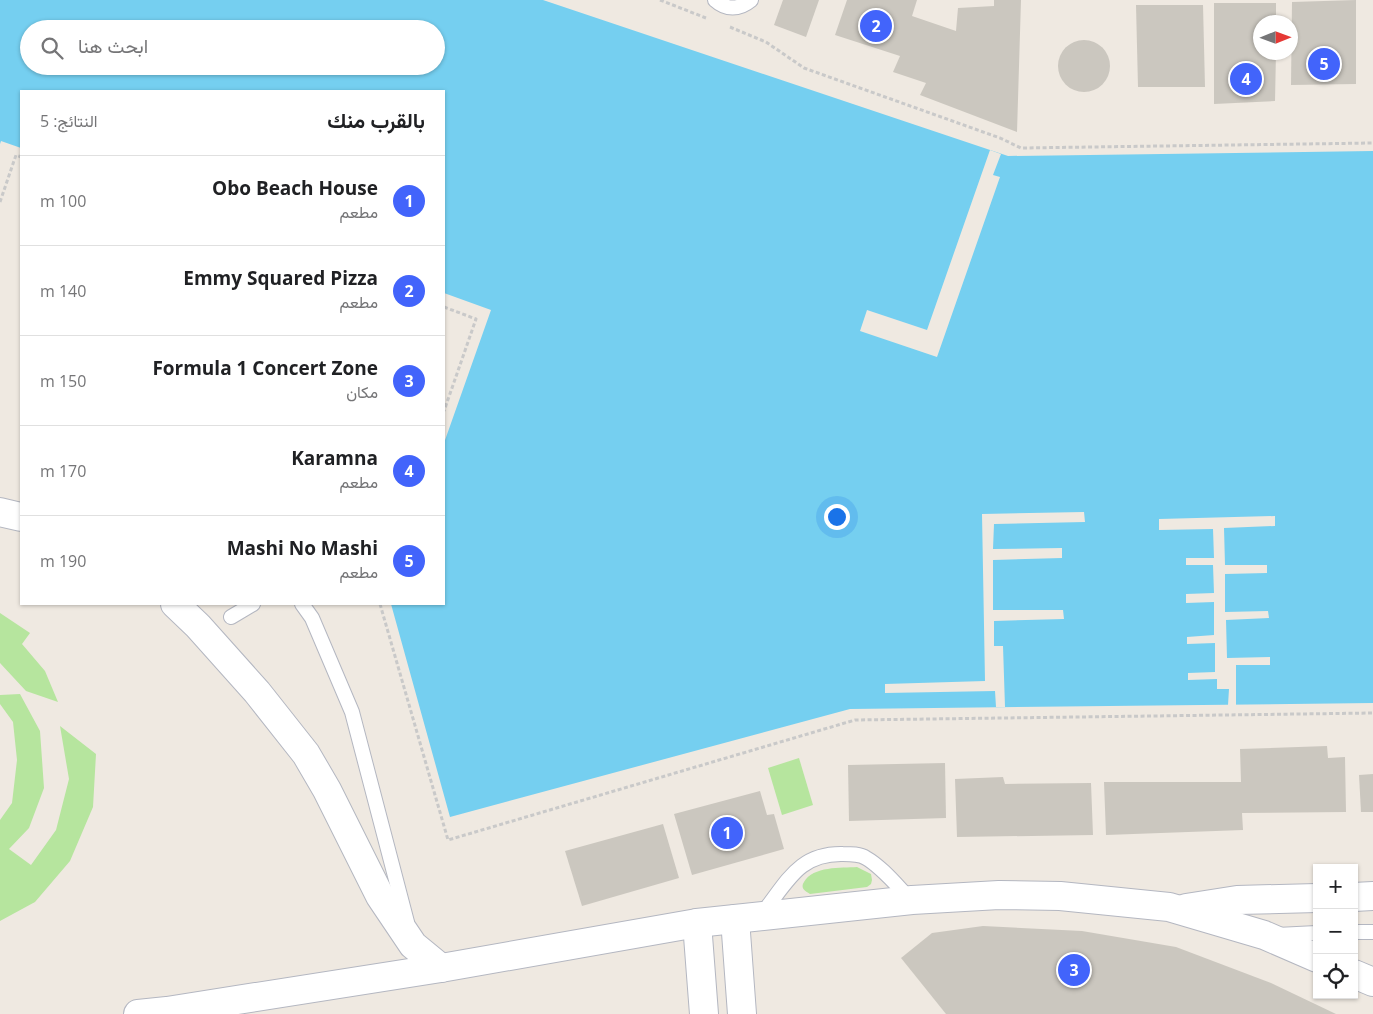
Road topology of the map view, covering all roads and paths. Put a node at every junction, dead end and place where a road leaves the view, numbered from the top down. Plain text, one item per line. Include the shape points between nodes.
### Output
1 (715, 0) edge
2 (751, 0) edge
3 (753, 36) dead end
4 (1373, 143) edge
5 (20, 157) edge
6 (0, 202) edge
7 (445, 307) edge
8 (445, 409) edge
9 (0, 512) edge
10 (20, 517) edge
11 (176, 605) edge
12 (251, 605) edge
13 (303, 605) edge
14 (380, 605) edge
15 (230, 617) dead end
16 (1373, 713) edge
17 (1373, 896) edge
18 (1358, 897) edge
19 (1313, 898) edge
20 (912, 900) junction
21 (1177, 909) junction
22 (748, 917) junction
23 (697, 923) junction
24 (1358, 932) edge
25 (1373, 932) edge
26 (1313, 933) edge
27 (1264, 935) junction
28 (413, 945) junction
29 (1313, 956) edge
30 (440, 968) junction
31 (1358, 976) edge
32 (1373, 982) edge
33 (138, 1014) edge
34 (704, 1014) edge
35 (742, 1014) edge

1 - 2 lane via 729,8 744,6
3 - 4 path via 804,68 1021,148
5 - 6 path via 16,155
7 - 8 path via 476,319
9 - 10 main road
11 - 28 main road via 257,692 306,754 380,896
12 - 15 lane
13 - 28 lane via 312,618 352,712
14 - 16 path via 448,840 855,720
17 - 18 main road
19 - 21 main road via 1237,900
20 - 21 main road via 999,895 1060,896
20 - 22 main road
20 - 22 lane via 865,857 834,854 804,863
21 - 27 main road
22 - 23 main road
22 - 35 main road
23 - 30 main road
23 - 34 main road
24 - 25 lane
26 - 27 lane
27 - 29 main road
28 - 30 main road
30 - 33 main road
31 - 32 main road

